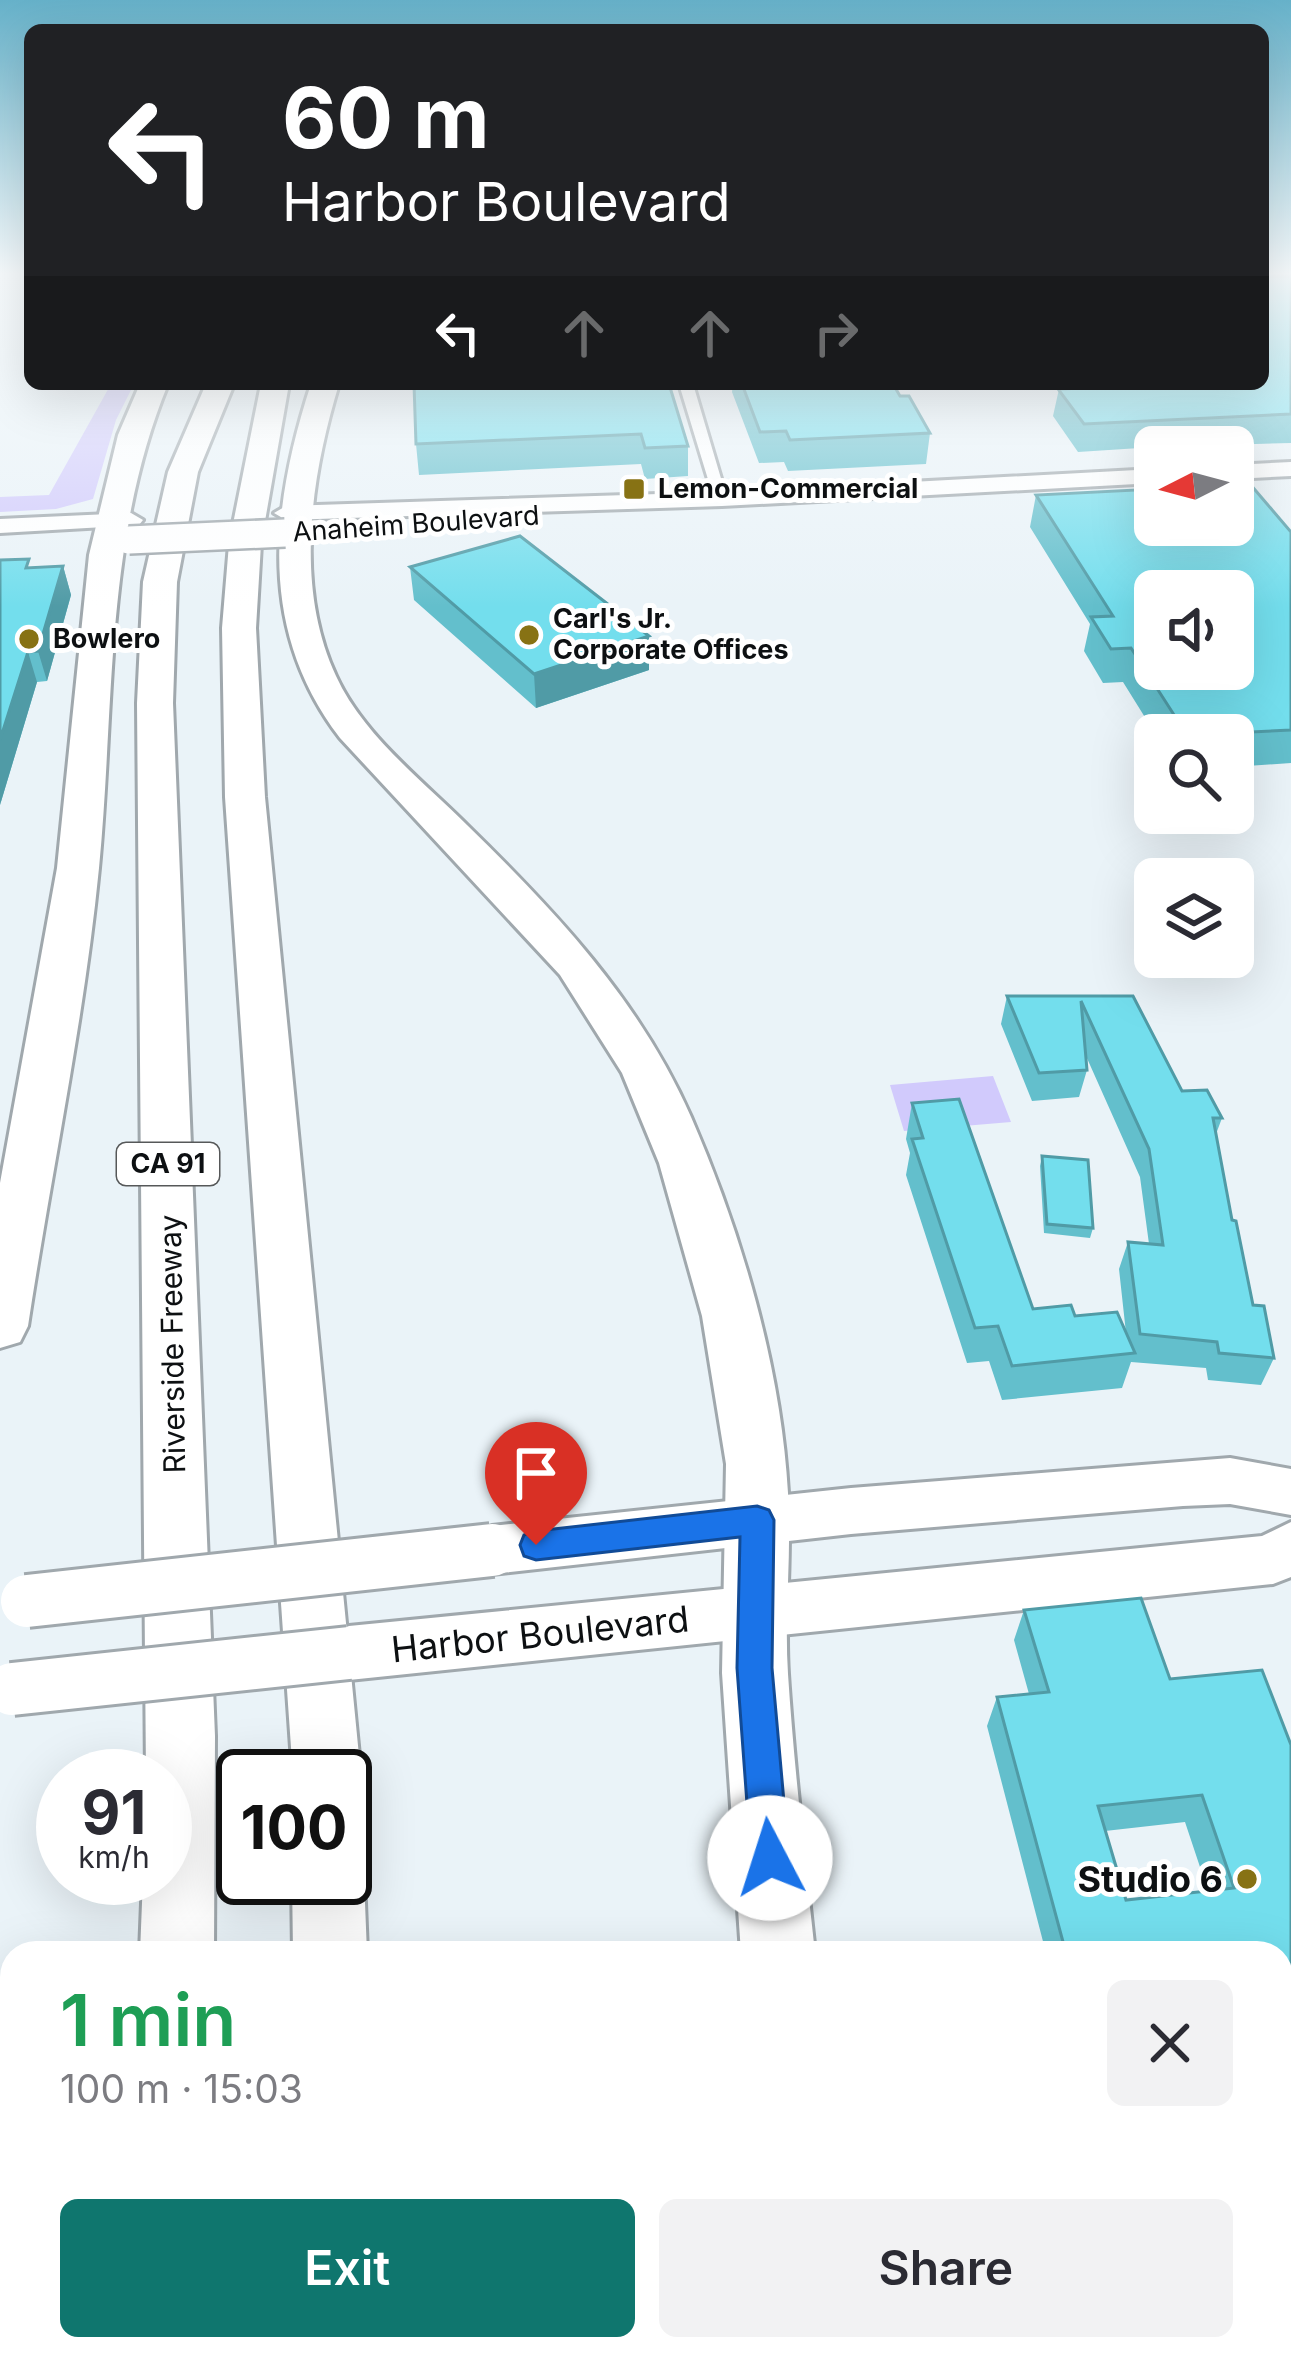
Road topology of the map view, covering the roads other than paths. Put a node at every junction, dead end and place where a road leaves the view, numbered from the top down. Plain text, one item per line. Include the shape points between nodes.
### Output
1 (151, 390) edge
2 (217, 390) edge
3 (274, 390) edge
4 (323, 390) edge
5 (688, 390) edge
6 (1290, 470) edge
7 (1254, 471) edge
8 (1134, 477) edge
9 (722, 499) junction
10 (292, 522) junction
11 (0, 526) edge
12 (121, 531) junction
13 (0, 547) edge
14 (0, 1326) edge
15 (1291, 1492) edge
16 (757, 1520) junction
17 (1291, 1546) edge
18 (13, 1603) edge
19 (757, 1612) junction
20 (6, 1690) edge
21 (325, 1749) edge
22 (328, 1905) edge
23 (177, 1941) edge
24 (329, 1941) edge
25 (777, 1941) edge

1 - 12 highway via 131,438
2 - 23 highway, Riverside Freeway / CA 91 via 183,472 160,581 155,703 180,1691
3 - 21 highway via 245,544 239,650
4 - 10 highway
5 - 9 street
6 - 7 street
8 - 9 street, Anaheim Boulevard
9 - 10 street, Anaheim Boulevard via 675,509
10 - 12 street, Anaheim Boulevard, bridge
10 - 16 highway via 302,630 332,701 551,933 645,1070 714,1262 756,1466
11 - 12 street
12 - 13 street
12 - 14 highway via 78,872
15 - 16 main road via 1183,1483
16 - 18 main road, bridge
16 - 19 highway
17 - 19 main road, Harbor Boulevard via 1273,1559
19 - 20 main road, Harbor Boulevard, bridge
19 - 25 highway via 754,1668
22 - 24 highway

